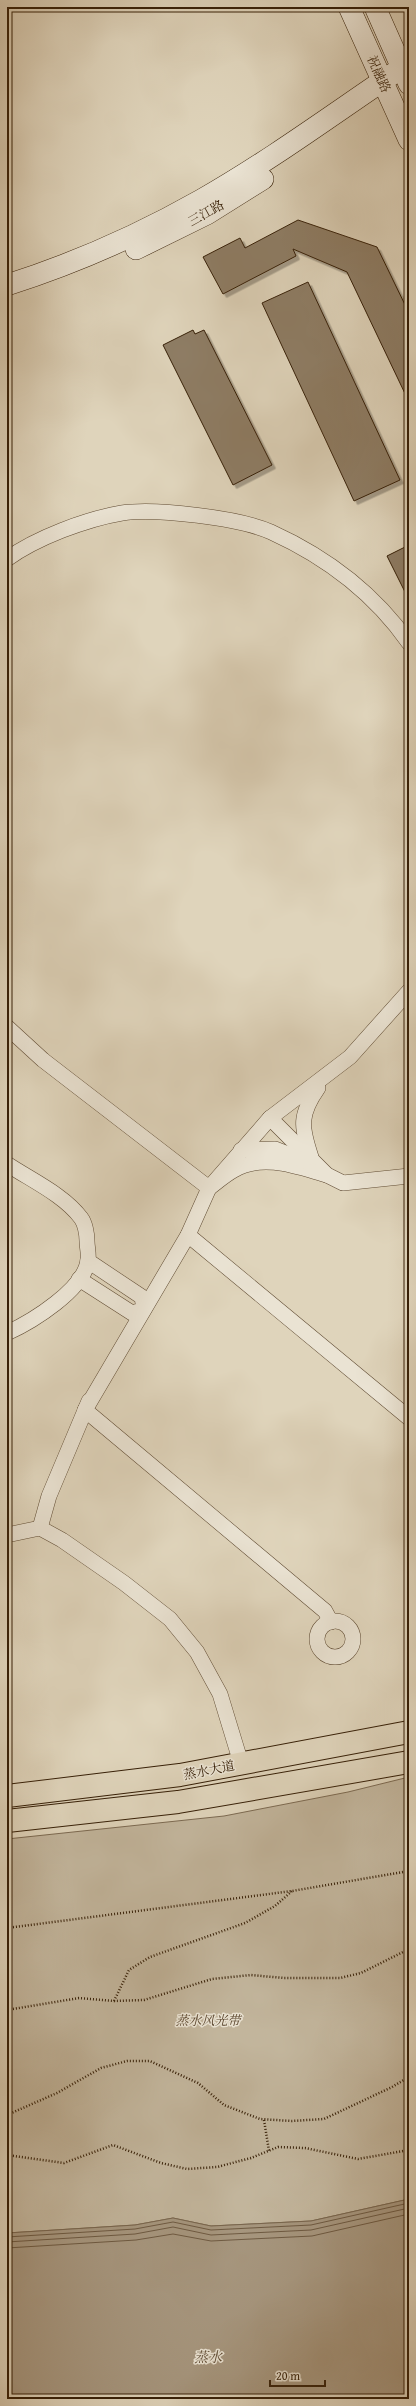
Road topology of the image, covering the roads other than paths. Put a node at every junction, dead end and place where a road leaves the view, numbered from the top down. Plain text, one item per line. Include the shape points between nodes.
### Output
1 (348, 7) edge
2 (375, 7) edge
3 (407, 75) edge
4 (385, 88) junction
5 (409, 140) edge
6 (7, 285) edge
7 (7, 299) edge
8 (7, 559) edge
9 (409, 642) edge
10 (409, 991) edge
11 (7, 1027) edge
12 (328, 1076) junction
13 (270, 1118) junction
14 (241, 1150) junction
15 (312, 1160) junction
16 (7, 1164) edge
17 (328, 1175) junction
18 (409, 1176) edge
19 (209, 1188) junction
20 (188, 1235) junction
21 (88, 1261) junction
22 (79, 1279) junction
23 (139, 1306) junction
24 (7, 1333) edge
25 (85, 1410) junction
26 (409, 1418) edge
27 (40, 1528) junction
28 (7, 1535) edge
29 (331, 1622) dead end
30 (409, 1732) edge
31 (409, 1762) edge
32 (241, 1764) junction
33 (7, 1796) edge
34 (7, 1821) edge

1 - 4 main road, 祝融路
2 - 3 main road, 祝融路
3 - 4 main road
4 - 5 main road, 祝融路
4 - 6 main road, 三江路 via 201,200 132,235
4 - 7 main road, 三江路 via 207,214 136,250
8 - 9 street via 60,530 122,513 219,519 270,531 313,553 356,584 394,620
10 - 12 street via 350,1057
11 - 19 street via 43,1060
12 - 13 street
12 - 15 street via 307,1103 302,1120
13 - 14 street
13 - 15 street
14 - 17 street via 275,1149 302,1158
14 - 19 street
15 - 17 street
16 - 21 street via 69,1204 82,1219 87,1236
17 - 18 street via 343,1183
17 - 19 street via 286,1164 247,1164 234,1169
19 - 20 street
20 - 23 street
20 - 26 street
21 - 22 street
21 - 23 street
22 - 23 street
22 - 24 street via 53,1307
23 - 25 street via 108,1355
25 - 27 street via 49,1496
25 - 29 street via 325,1611
27 - 28 street
27 - 32 street via 99,1566 170,1620 197,1652 220,1694
30 - 32 main road, 蒸水大道
31 - 34 main road, 蒸水大道 via 178,1802
32 - 33 main road, 蒸水大道 via 180,1775

